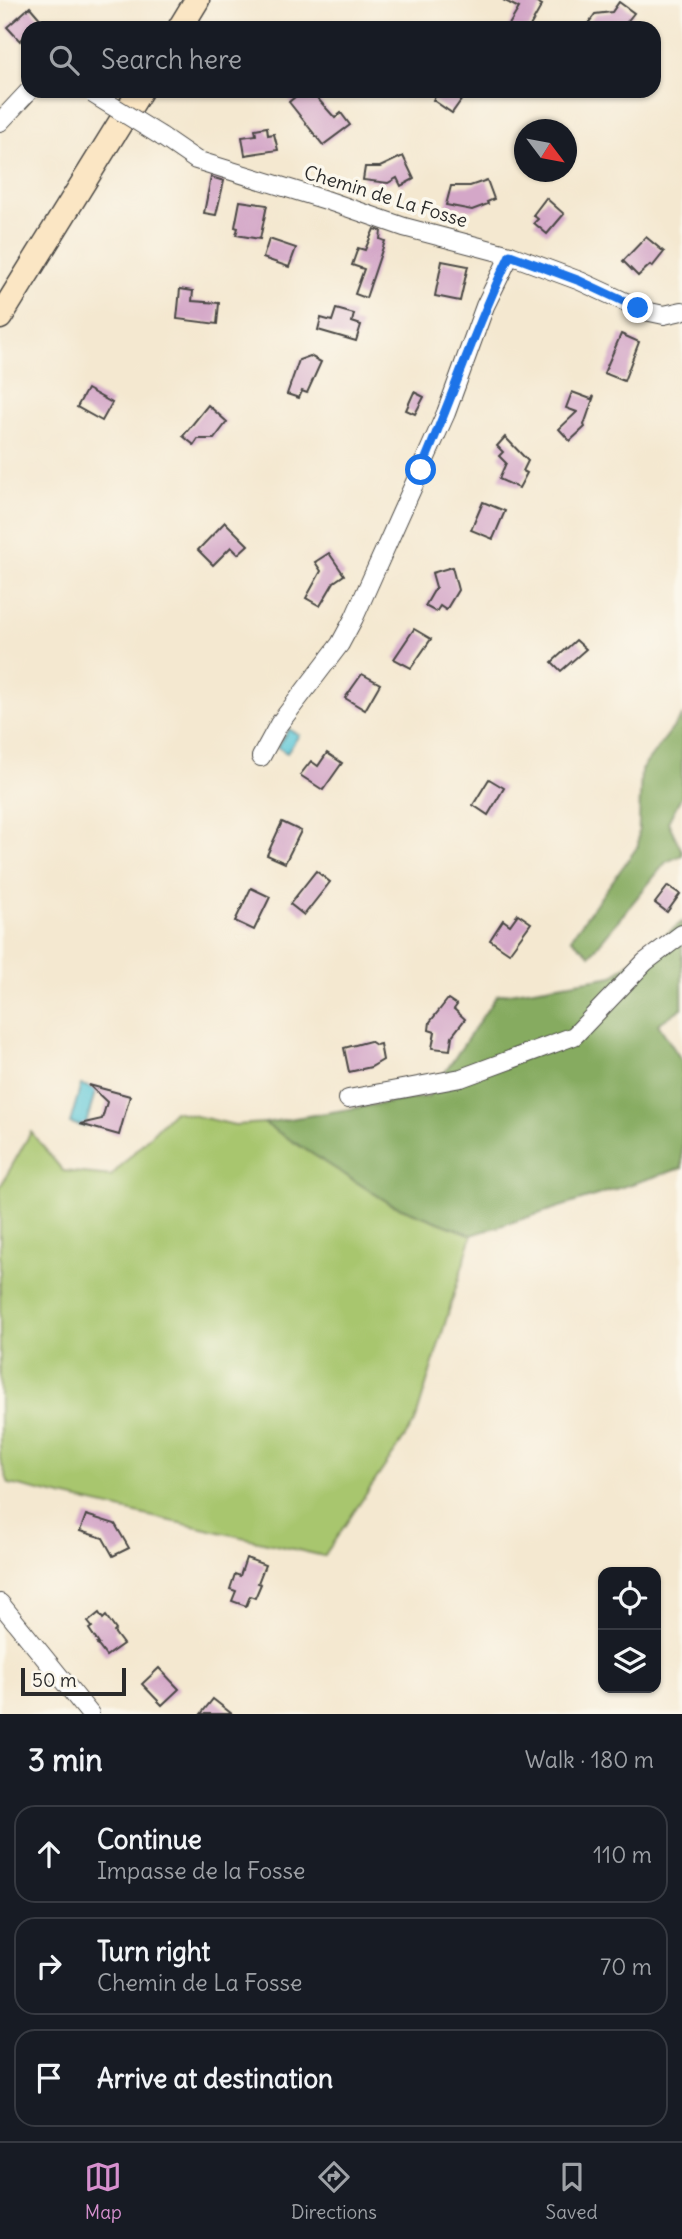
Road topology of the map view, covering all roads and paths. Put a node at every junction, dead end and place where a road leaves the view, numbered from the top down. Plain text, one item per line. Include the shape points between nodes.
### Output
1 (197, 0) edge
2 (184, 21) edge
3 (22, 98) edge
4 (101, 98) edge
5 (136, 98) edge
6 (0, 122) edge
7 (510, 255) junction
8 (682, 311) edge
9 (0, 317) edge
10 (261, 757) dead end
11 (682, 934) edge
12 (348, 1099) dead end
13 (0, 1603) edge
14 (90, 1714) edge

1 - 2 main road
3 - 6 street
4 - 7 street, Chemin de La Fosse, bridge via 199,161 404,227
5 - 9 main road
7 - 8 street, Chemin de La Fosse via 645,311 664,315
7 - 10 street via 485,306 446,413 354,618
11 - 12 street via 645,962 574,1036 461,1078
13 - 14 street

